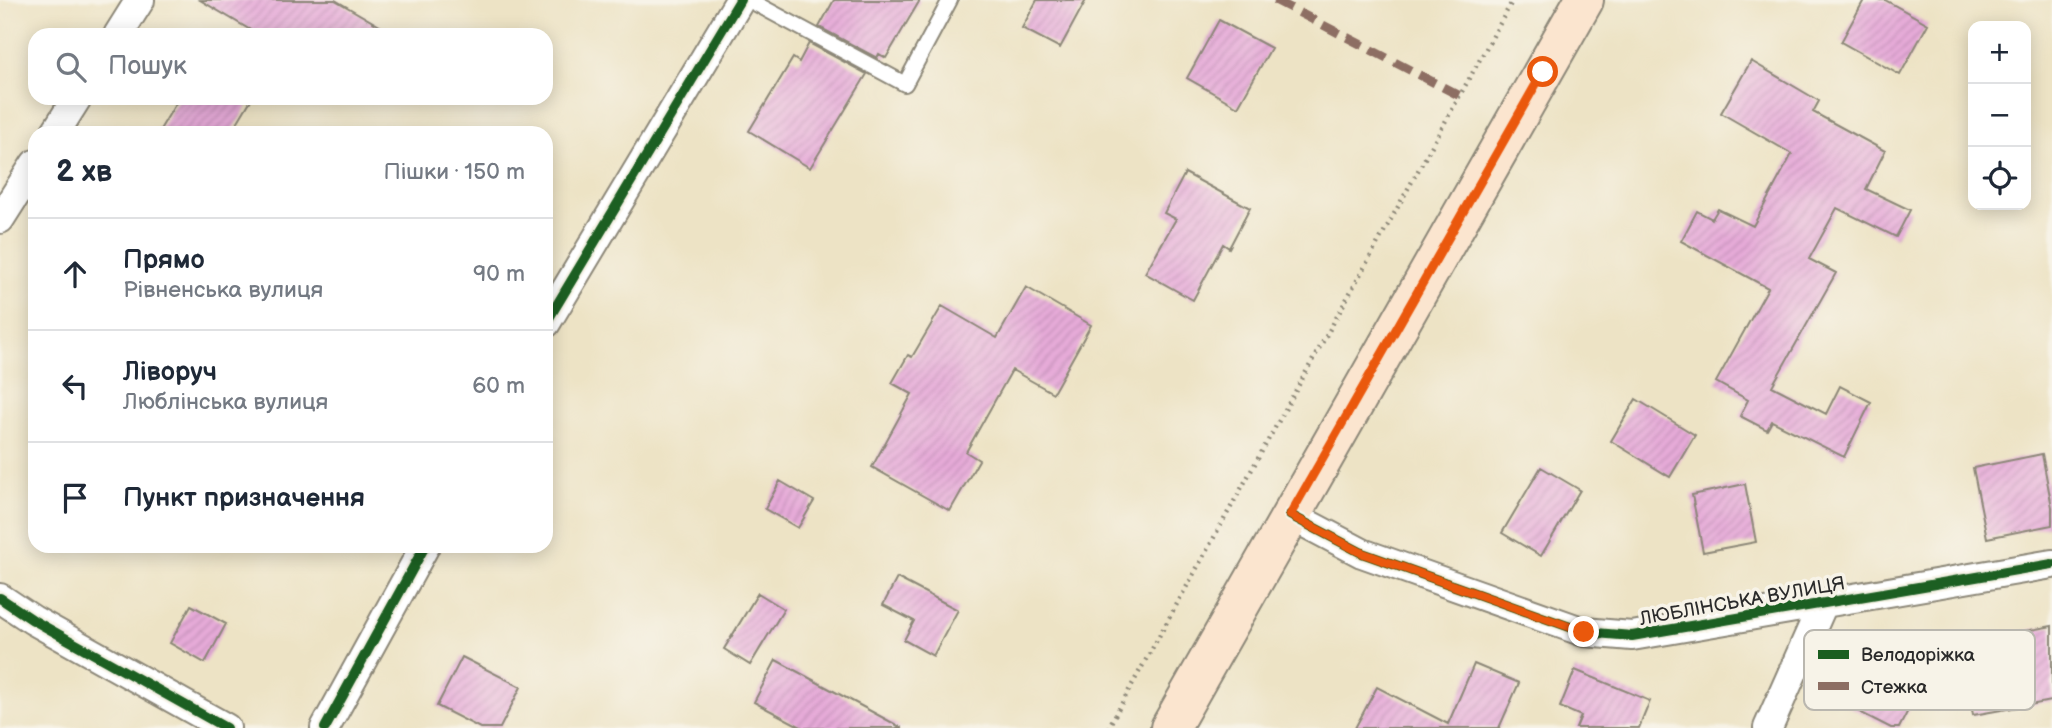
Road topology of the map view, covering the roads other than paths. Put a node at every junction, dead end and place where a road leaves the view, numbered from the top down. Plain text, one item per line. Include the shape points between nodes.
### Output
1 (140, 0) edge
2 (740, 0) edge
3 (749, 0) edge
4 (950, 0) edge
5 (1584, 0) edge
6 (122, 28) edge
7 (73, 105) edge
8 (59, 126) edge
9 (28, 175) edge
10 (0, 219) edge
11 (553, 311) edge
12 (1290, 515) junction
13 (421, 553) edge
14 (2052, 564) edge
15 (0, 598) edge
16 (1822, 604) junction
17 (1811, 630) edge
18 (1804, 645) edge
19 (226, 728) edge
20 (325, 728) edge
21 (1170, 728) edge
22 (1768, 728) edge

1 - 6 street
2 - 11 street
3 - 4 lane via 905,84
5 - 12 main road
7 - 8 street
9 - 10 street
12 - 16 street, ЛЮБЛІНСЬКА ВУЛИЦЯ via 1362,553 1584,632 1632,636
12 - 21 main road
13 - 20 street
14 - 16 street, ЛЮБЛІНСЬКА ВУЛИЦЯ
15 - 19 street
16 - 17 street
18 - 22 street

